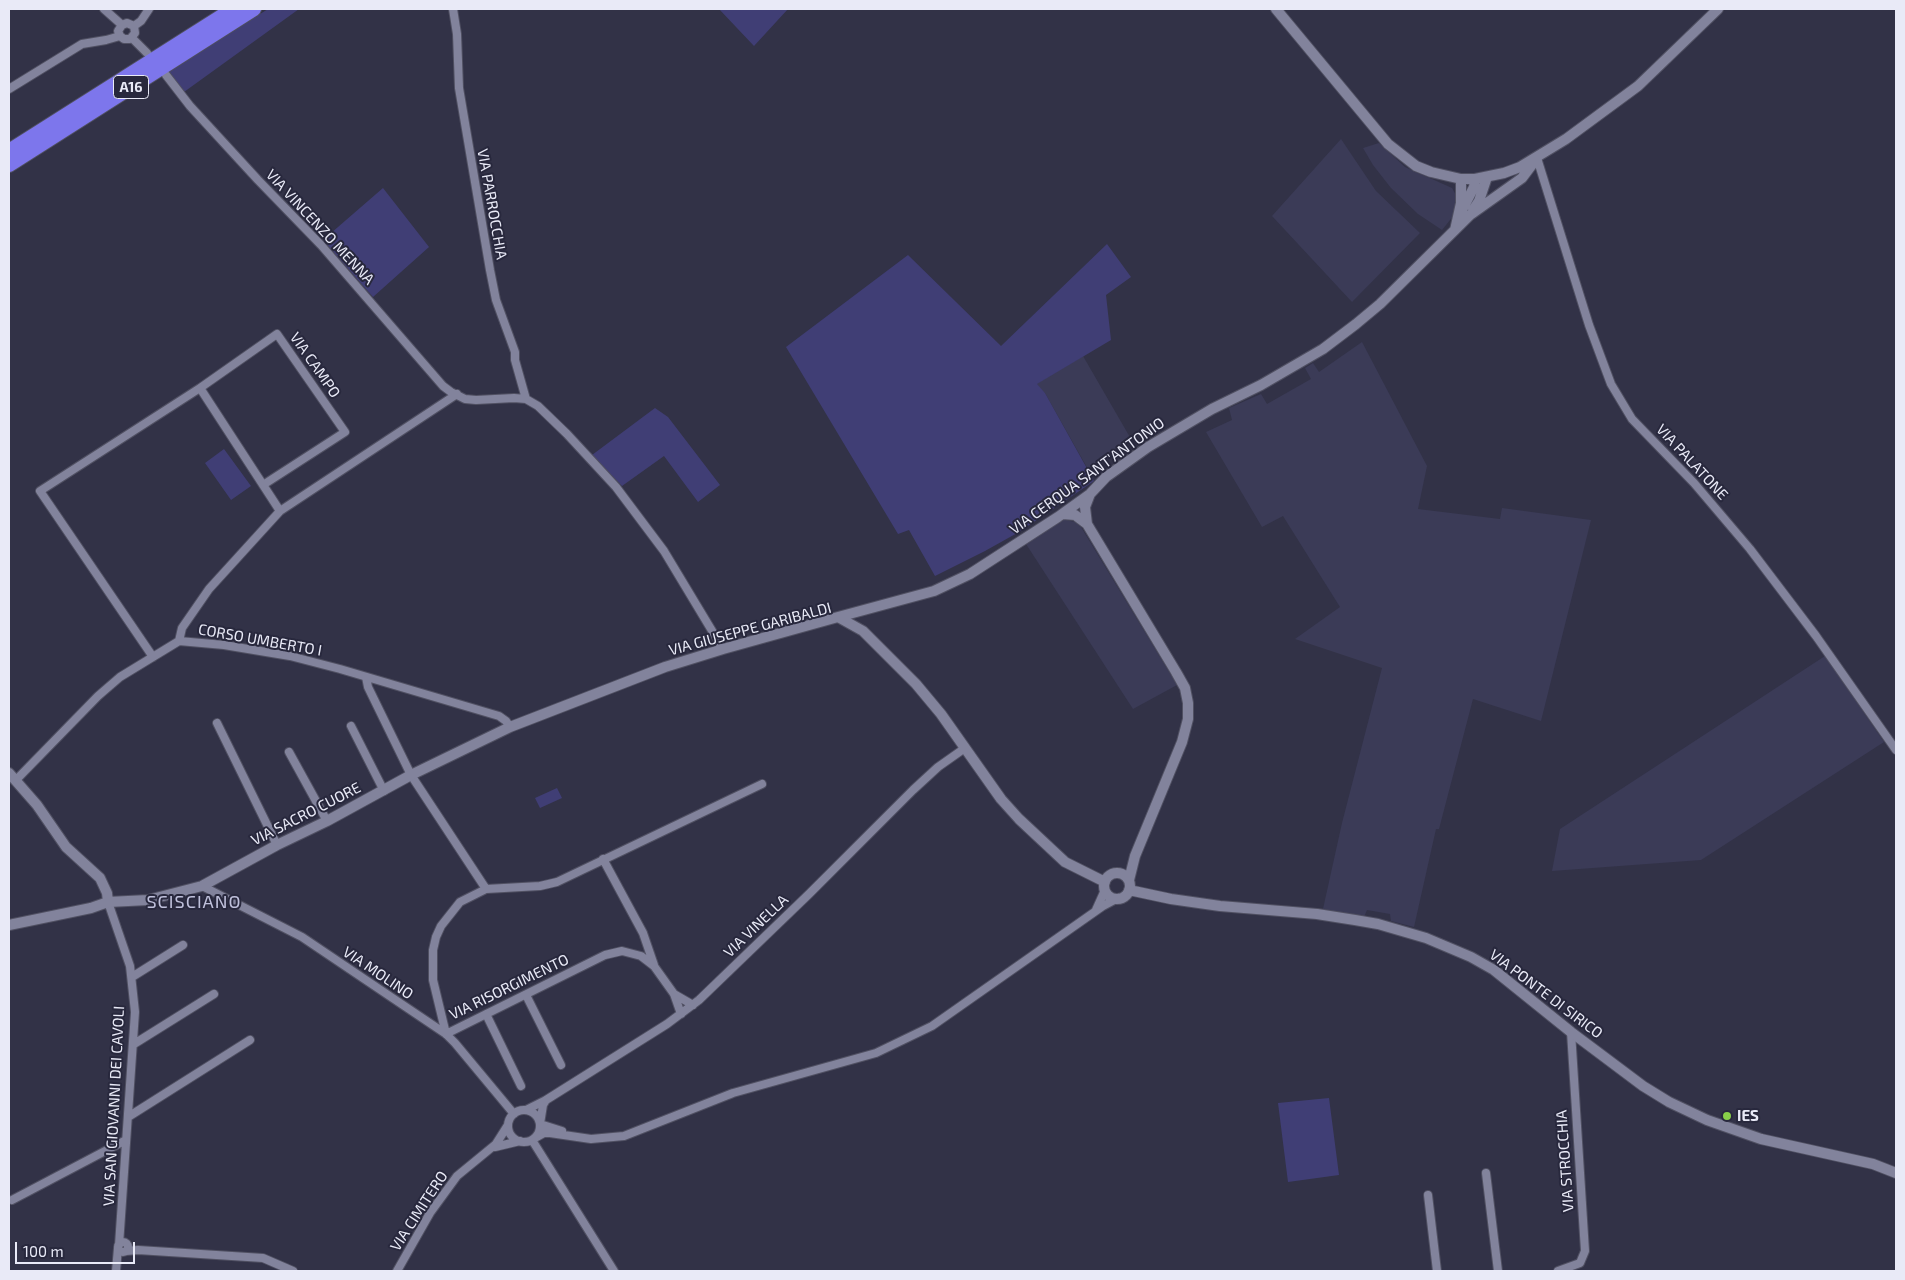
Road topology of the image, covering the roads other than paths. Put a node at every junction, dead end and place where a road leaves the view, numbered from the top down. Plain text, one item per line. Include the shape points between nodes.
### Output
1 (104, 9) edge
2 (149, 9) edge
3 (233, 9) edge
4 (254, 9) edge
5 (454, 9) edge
6 (1276, 9) edge
7 (1718, 9) edge
8 (122, 24) junction
9 (134, 26) junction
10 (120, 36) junction
11 (132, 38) junction
12 (147, 53) dead end
13 (166, 75) dead end
14 (9, 89) edge
15 (9, 151) edge
16 (1536, 158) junction
17 (9, 165) edge
18 (1487, 177) junction
19 (1460, 179) junction
20 (1475, 179) junction
21 (1470, 215) junction
22 (1458, 217) junction
23 (1454, 232) junction
24 (200, 388) junction
25 (457, 394) junction
26 (526, 399) junction
27 (264, 485) junction
28 (1081, 505) junction
29 (280, 511) junction
30 (1063, 514) junction
31 (1075, 514) junction
32 (1087, 524) junction
33 (838, 618) junction
34 (179, 641) junction
35 (723, 649) junction
36 (153, 657) junction
37 (366, 677) junction
38 (217, 723) dead end
39 (351, 726) dead end
40 (510, 727) junction
41 (965, 748) junction
42 (1896, 750) edge
43 (290, 752) dead end
44 (411, 775) junction
45 (12, 777) edge
46 (762, 784) dead end
47 (384, 791) junction
48 (327, 821) junction
49 (277, 845) junction
50 (1136, 856) junction
51 (603, 859) junction
52 (1113, 874) junction
53 (1129, 885) junction
54 (202, 886) junction
55 (1105, 886) junction
56 (486, 889) junction
57 (1118, 898) junction
58 (108, 902) junction
59 (1095, 912) junction
60 (9, 925) edge
61 (183, 945) dead end
62 (654, 966) junction
63 (132, 977) junction
64 (214, 994) dead end
65 (674, 994) junction
66 (526, 995) junction
67 (692, 1005) junction
68 (486, 1014) junction
69 (681, 1014) junction
70 (1571, 1032) junction
71 (446, 1034) junction
72 (250, 1040) dead end
73 (134, 1044) junction
74 (561, 1065) dead end
75 (521, 1086) dead end
76 (546, 1100) junction
77 (526, 1110) junction
78 (514, 1114) junction
79 (128, 1117) junction
80 (540, 1124) junction
81 (508, 1125) junction
82 (575, 1136) junction
83 (534, 1139) junction
84 (126, 1140) junction
85 (520, 1141) junction
86 (491, 1149) junction
87 (1486, 1173) dead end
88 (1896, 1173) edge
89 (1428, 1195) dead end
90 (12, 1200) dead end
91 (124, 1248) junction
92 (117, 1268) edge
93 (293, 1271) edge
94 (397, 1271) edge
95 (614, 1271) edge
96 (1437, 1271) edge
97 (1498, 1271) edge
98 (1558, 1271) edge

1 - 8 street
2 - 9 street
3 - 15 highway, A16
4 - 17 highway, A16
5 - 26 street, VIA PARROCCHIA via 459,88 490,270
6 - 19 street via 1388,144 1416,166
7 - 16 street via 1638,86
8 - 9 street
8 - 10 street via 118,31
9 - 11 street via 136,31
10 - 11 street
10 - 14 street via 82,44
11 - 12 street
13 - 25 street, VIA VINCENZO MENNA via 190,106 321,245 443,386
16 - 18 street via 1520,167
16 - 21 street, VIA CERQUA SANT'ANTONIO via 1522,178
16 - 42 street, VIA PALATONE via 1611,384 1632,418 1694,483 1750,549
18 - 20 street
18 - 21 street, VIA CERQUA SANT'ANTONIO
19 - 20 street
19 - 22 street
20 - 22 street
21 - 23 street, VIA CERQUA SANT'ANTONIO
22 - 23 street
23 - 28 street, VIA CERQUA SANT'ANTONIO via 1368,314 1323,349 1148,447 1106,477
24 - 27 street
24 - 27 street, VIA CAMPO via 277,334 345,432
24 - 36 street via 40,492
25 - 26 street via 476,400
25 - 29 street
26 - 35 street via 552,418 616,487 664,551
27 - 29 street
28 - 30 street, VIA CERQUA SANT'ANTONIO
28 - 31 street
28 - 32 street
29 - 34 street via 209,589 182,628
30 - 31 street
30 - 33 street, VIA CERQUA SANT'ANTONIO via 970,574 934,591
31 - 32 street
32 - 50 street via 1176,672 1185,688 1188,703 1182,742
33 - 35 street, VIA GIUSEPPE GARIBALDI
33 - 41 street, VIA GIUSEPPE GARIBALDI via 863,631 889,655 941,714
34 - 36 street, CORSO UMBERTO I
34 - 37 street, CORSO UMBERTO I via 290,656
35 - 40 street, VIA GIUSEPPE GARIBALDI via 610,687
36 - 45 street, CORSO UMBERTO I via 120,677
37 - 40 street, CORSO UMBERTO I via 499,716
37 - 44 street
38 - 49 street
39 - 47 street
40 - 44 street, VIA SACRO CUORE
41 - 55 street, VIA GIUSEPPE GARIBALDI via 1018,819 1065,862
41 - 67 street, VIA VINELLA via 913,790
43 - 48 street
44 - 47 street, VIA SACRO CUORE
44 - 56 street
45 - 58 street via 37,805 66,847 100,878
46 - 51 street, VIA RISORGIMENTO
47 - 48 street, VIA SACRO CUORE
48 - 49 street, VIA SACRO CUORE
49 - 54 street, VIA SACRO CUORE
50 - 52 street
50 - 53 street
51 - 56 street, VIA RISORGIMENTO via 556,882
51 - 62 street via 643,933
52 - 53 street, VIA PONTE DI SIRICO via 1121,874
52 - 55 street
53 - 57 street via 1125,896
53 - 70 street, VIA PONTE DI SIRICO via 1171,899 1317,914 1378,924 1426,938 1494,970
54 - 58 street, VIA SACRO CUORE via 148,900
54 - 71 street, VIA MOLINO via 302,938
55 - 57 street via 1111,897
55 - 59 street
56 - 71 street, VIA RISORGIMENTO via 460,902 436,937 433,980
57 - 59 street
58 - 60 street, VIA SACRO CUORE
58 - 63 street, VIA SAN GIOVANNI DEI CAVOLI
59 - 82 street via 932,1026 876,1054 740,1091 624,1136 591,1139
61 - 63 street
62 - 65 street, VIA RISORGIMENTO
62 - 66 street, VIA RISORGIMENTO via 631,952 614,952
63 - 73 street, VIA SAN GIOVANNI DEI CAVOLI
64 - 73 street
65 - 67 street
65 - 69 street
66 - 68 street, VIA RISORGIMENTO
66 - 74 street
67 - 69 street, VIA VINELLA
68 - 71 street, VIA RISORGIMENTO
68 - 75 street
69 - 76 street, VIA VINELLA
70 - 88 street, VIA PONTE DI SIRICO via 1644,1086 1707,1120 1761,1139 1873,1164
70 - 98 street, VIA STROCCHIA via 1585,1251 1580,1263
71 - 78 street, VIA MOLINO
72 - 79 street
73 - 79 street, VIA SAN GIOVANNI DEI CAVOLI
76 - 77 street, VIA VINELLA
76 - 80 street
77 - 78 street
77 - 80 street via 536,1114
78 - 81 street
79 - 84 street, VIA SAN GIOVANNI DEI CAVOLI
80 - 82 street
80 - 83 street
81 - 85 street via 511,1135
81 - 86 street
82 - 83 street via 550,1133
83 - 85 street
83 - 95 street
84 - 90 street
84 - 91 street, VIA SAN GIOVANNI DEI CAVOLI via 121,1227
85 - 86 street
86 - 94 street, VIA CIMITERO via 457,1176 430,1213
87 - 97 street
89 - 96 street
91 - 92 street, VIA SAN GIOVANNI DEI CAVOLI
91 - 93 street via 263,1258

